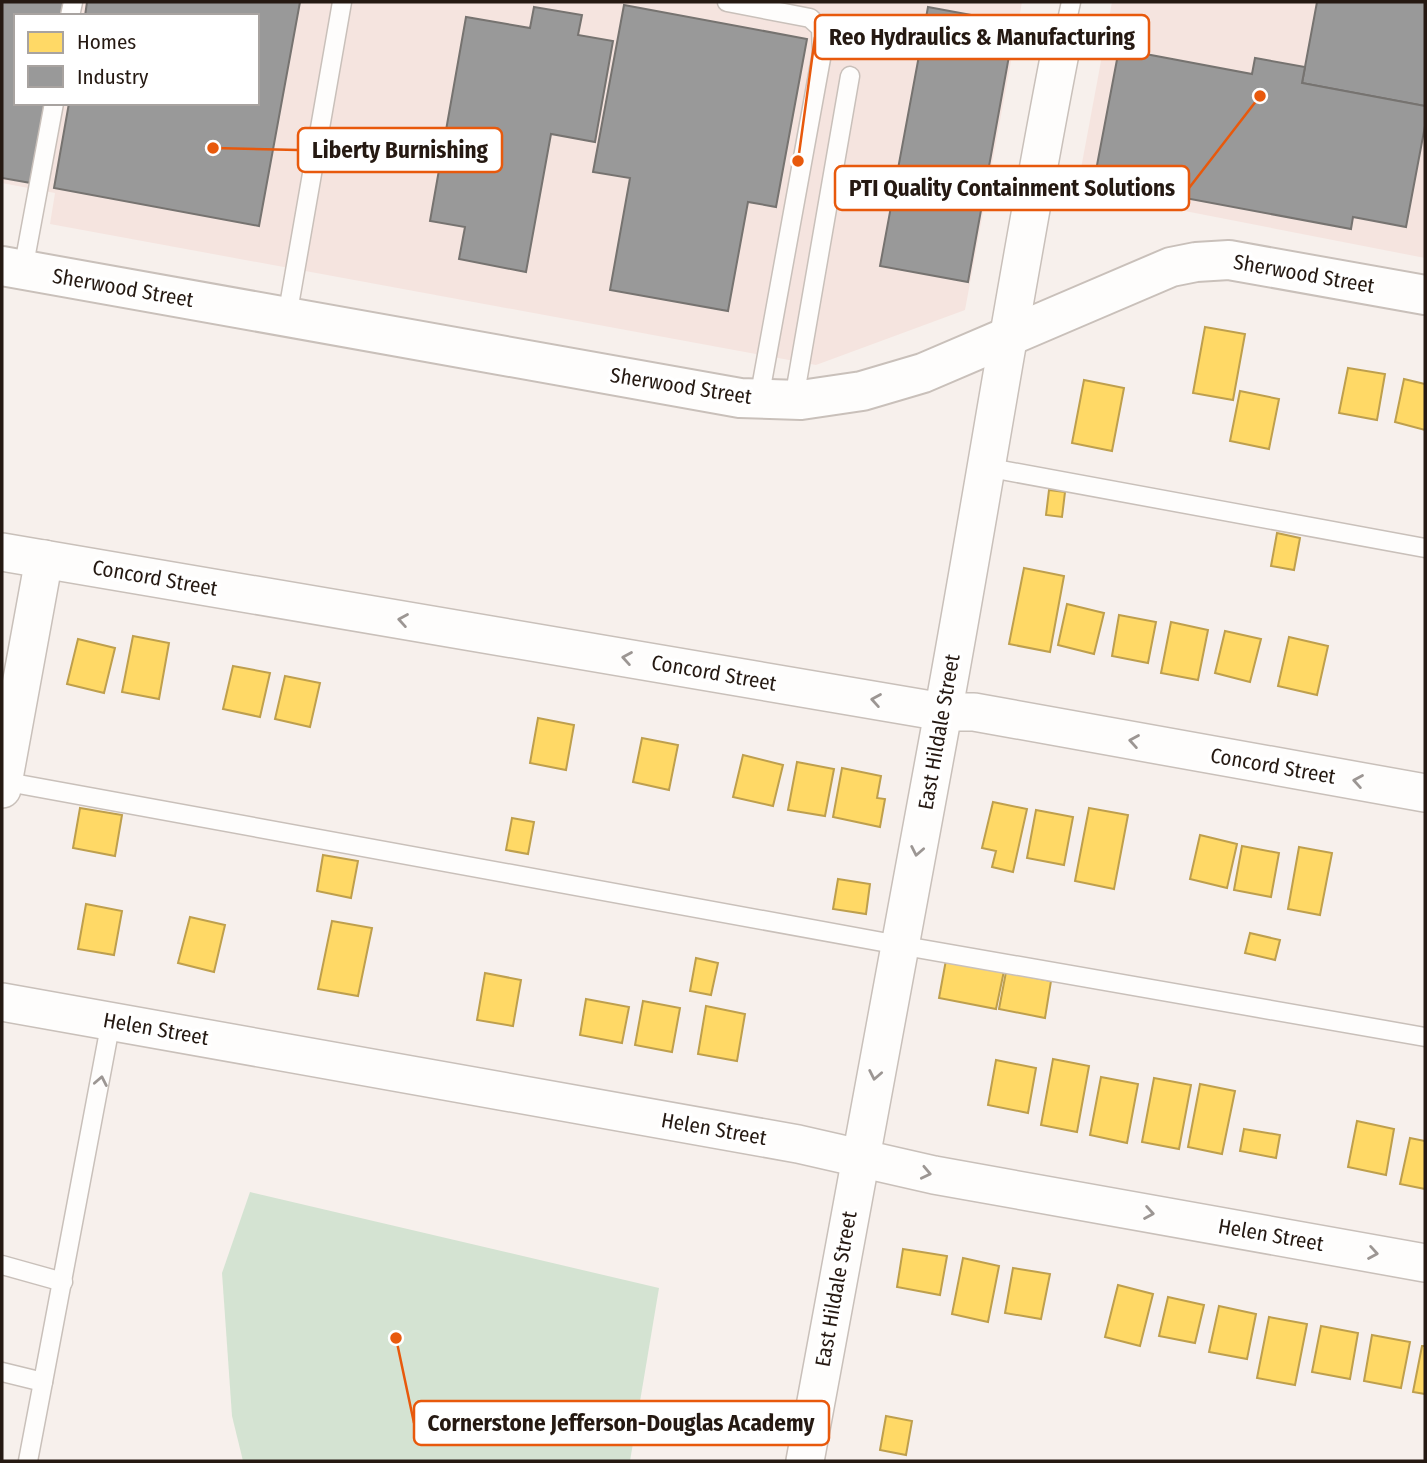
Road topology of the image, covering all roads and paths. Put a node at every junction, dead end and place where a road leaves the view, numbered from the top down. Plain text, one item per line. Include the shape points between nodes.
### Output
1 (342, 2) edge
2 (727, 2) edge
3 (1071, 2) edge
4 (1062, 43) joint
5 (850, 76) dead end
6 (54, 105) edge
7 (13, 268) edge
8 (1425, 295) edge
9 (287, 317) junction
10 (1008, 336) junction
11 (776, 399) junction
12 (985, 467) junction
13 (1425, 548) edge
14 (2, 552) edge
15 (44, 559) junction
16 (943, 712) junction
17 (2, 784) edge
18 (1425, 793) edge
19 (899, 945) junction
20 (2, 1002) edge
21 (111, 1021) junction
22 (1425, 1037) edge
23 (859, 1158) junction
24 (1425, 1262) edge
25 (2, 1265) edge
26 (63, 1282) junction
27 (2, 1371) edge
28 (43, 1382) junction
29 (28, 1461) edge
30 (805, 1461) edge

1 - 9 lane
2 - 11 lane via 810,18 821,28 822,53
3 - 4 lane, East Hildale Street
4 - 10 street, East Hildale Street
5 - 11 lane
6 - 7 lane
7 - 9 street, Sherwood Street
8 - 10 street, Sherwood Street via 1229,260 1196,262 1171,267
9 - 11 street, Sherwood Street via 740,398
10 - 11 street, Sherwood Street via 911,377 862,391
10 - 12 street, East Hildale Street
12 - 13 lane
12 - 16 street, East Hildale Street
14 - 15 street, Concord Street
16 -> 15 street, Concord Street
15 - 17 street
18 -> 16 street, Concord Street via 974,712
16 -> 19 street, East Hildale Street
17 - 19 lane
19 - 22 lane
19 -> 23 street, East Hildale Street
20 - 21 street, Helen Street
21 - 23 street, Helen Street
26 -> 21 lane
23 -> 24 street, Helen Street
23 - 30 street, East Hildale Street
25 - 26 lane
26 - 28 lane
27 - 28 lane
28 - 29 lane

